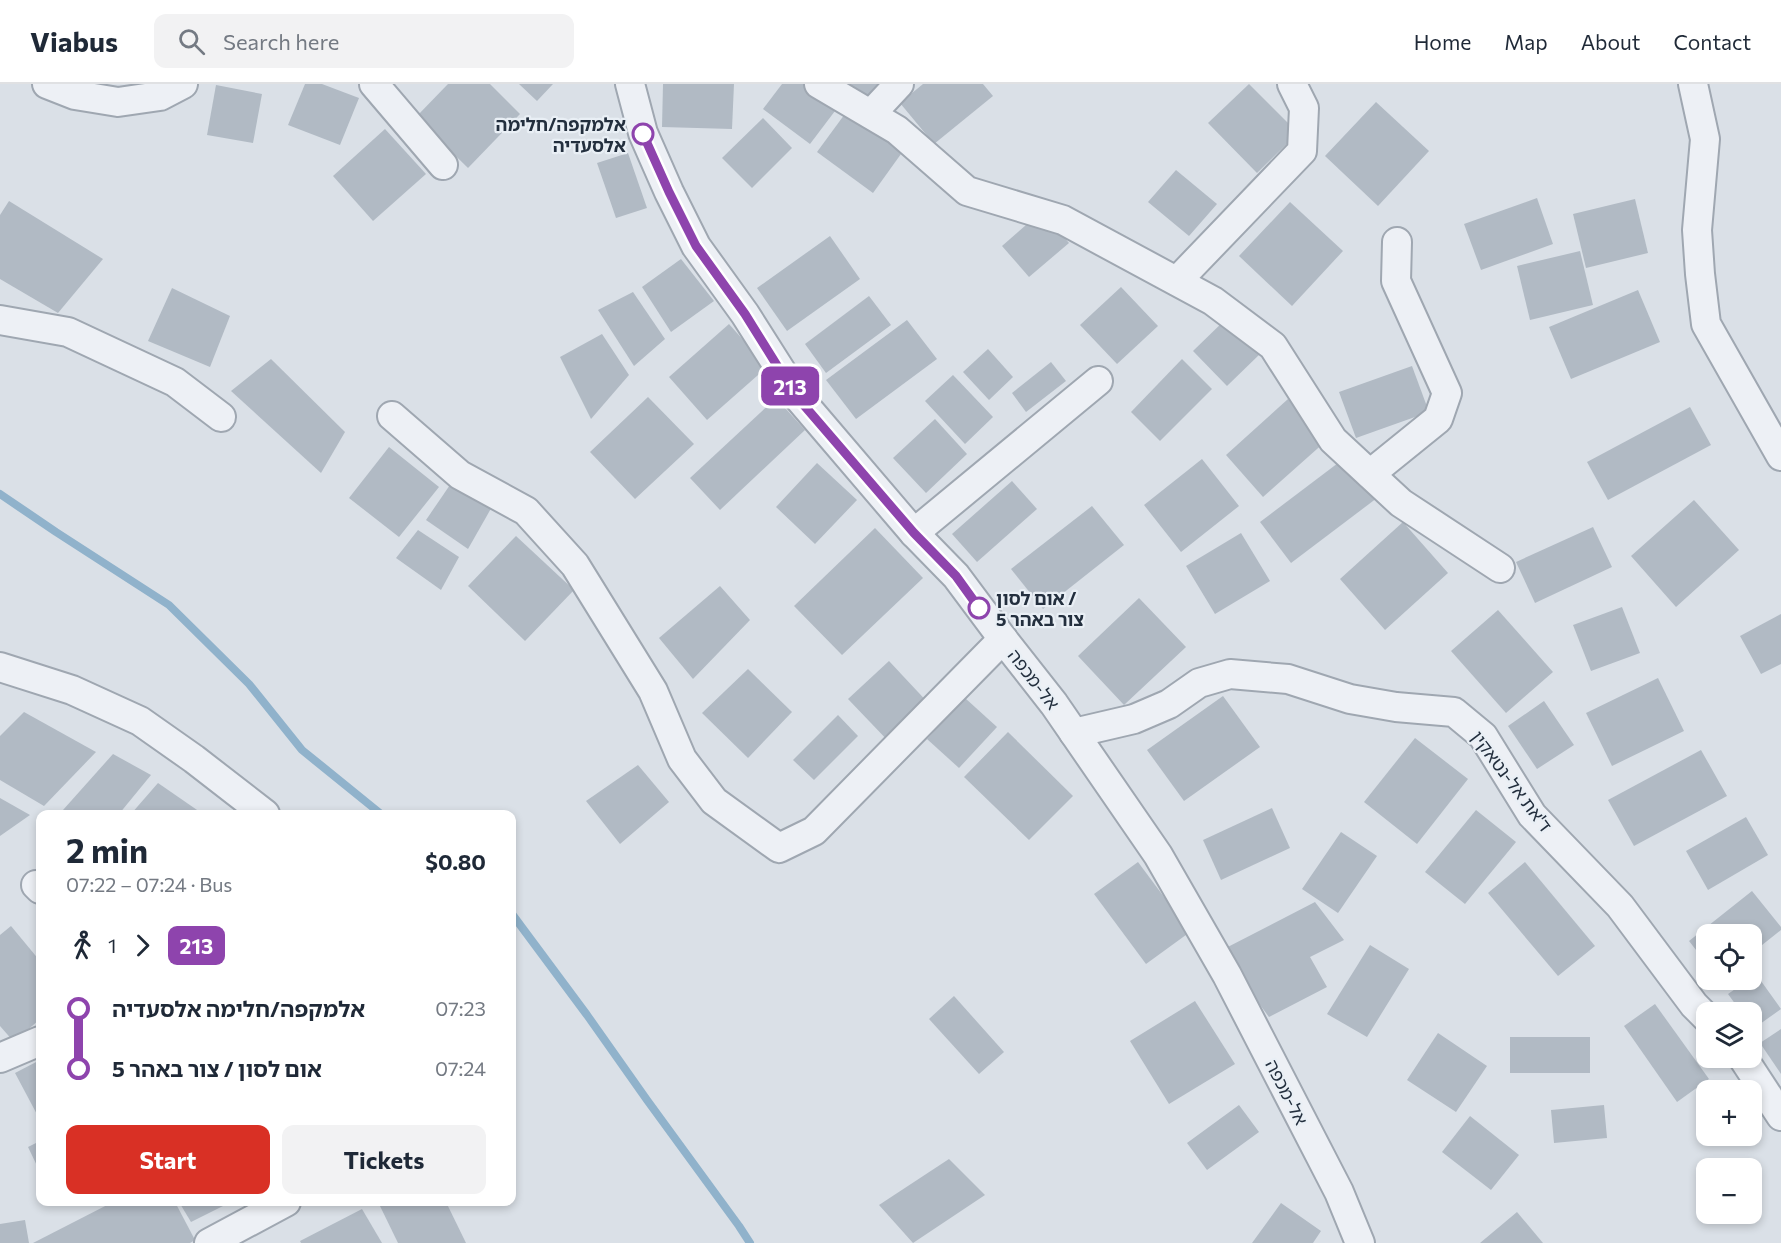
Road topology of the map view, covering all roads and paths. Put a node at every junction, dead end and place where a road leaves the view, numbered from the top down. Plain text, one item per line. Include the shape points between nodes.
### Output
1 (47, 84) edge
2 (183, 84) edge
3 (374, 84) edge
4 (630, 84) edge
5 (819, 84) edge
6 (899, 84) edge
7 (1292, 84) edge
8 (1693, 84) edge
9 (871, 114) junction
10 (443, 165) dead end
11 (1397, 242) dead end
12 (1177, 281) junction
13 (0, 320) edge
14 (1098, 381) dead end
15 (392, 416) dead end
16 (221, 417) dead end
17 (1781, 456) edge
18 (1370, 474) junction
19 (914, 533) junction
20 (1500, 568) dead end
21 (1003, 639) junction
22 (0, 667) edge
23 (1074, 733) junction
24 (260, 810) edge
25 (1696, 1007) edge
26 (36, 1043) edge
27 (0, 1058) edge
28 (1750, 1068) edge
29 (1781, 1116) edge
30 (278, 1206) edge
31 (209, 1243) edge
32 (1360, 1243) edge

1 - 2 street via 75,95 118,102 160,96
3 - 10 street
4 - 19 street, אל-מכפה via 643,133 696,246 745,314 796,396
5 - 9 street
6 - 9 street
7 - 12 street via 1304,108 1302,152
8 - 17 street via 1705,139 1697,230 1706,324
9 - 12 street via 897,130 967,191 1063,220
11 - 18 street via 1396,281 1447,393 1438,419
12 - 18 street via 1213,301 1273,346 1333,440
13 - 16 street via 68,332 175,382
14 - 19 street
15 - 21 street via 460,475 526,511 575,564 653,691 682,759 714,801 779,848 814,831
18 - 20 street via 1401,503
19 - 21 street, אל-מכפה via 956,576
21 - 23 street, אל-מכפה
22 - 24 street via 72,690 140,721
23 - 25 street, ד'את אל-נטאקין via 1134,719 1169,704 1199,684 1230,674 1288,678 1350,699 1395,708 1454,712 1483,736 1532,815 1620,906
23 - 32 street, אל-מכפה via 1158,855 1227,975 1340,1192
26 - 27 street
28 - 29 street
30 - 31 street

